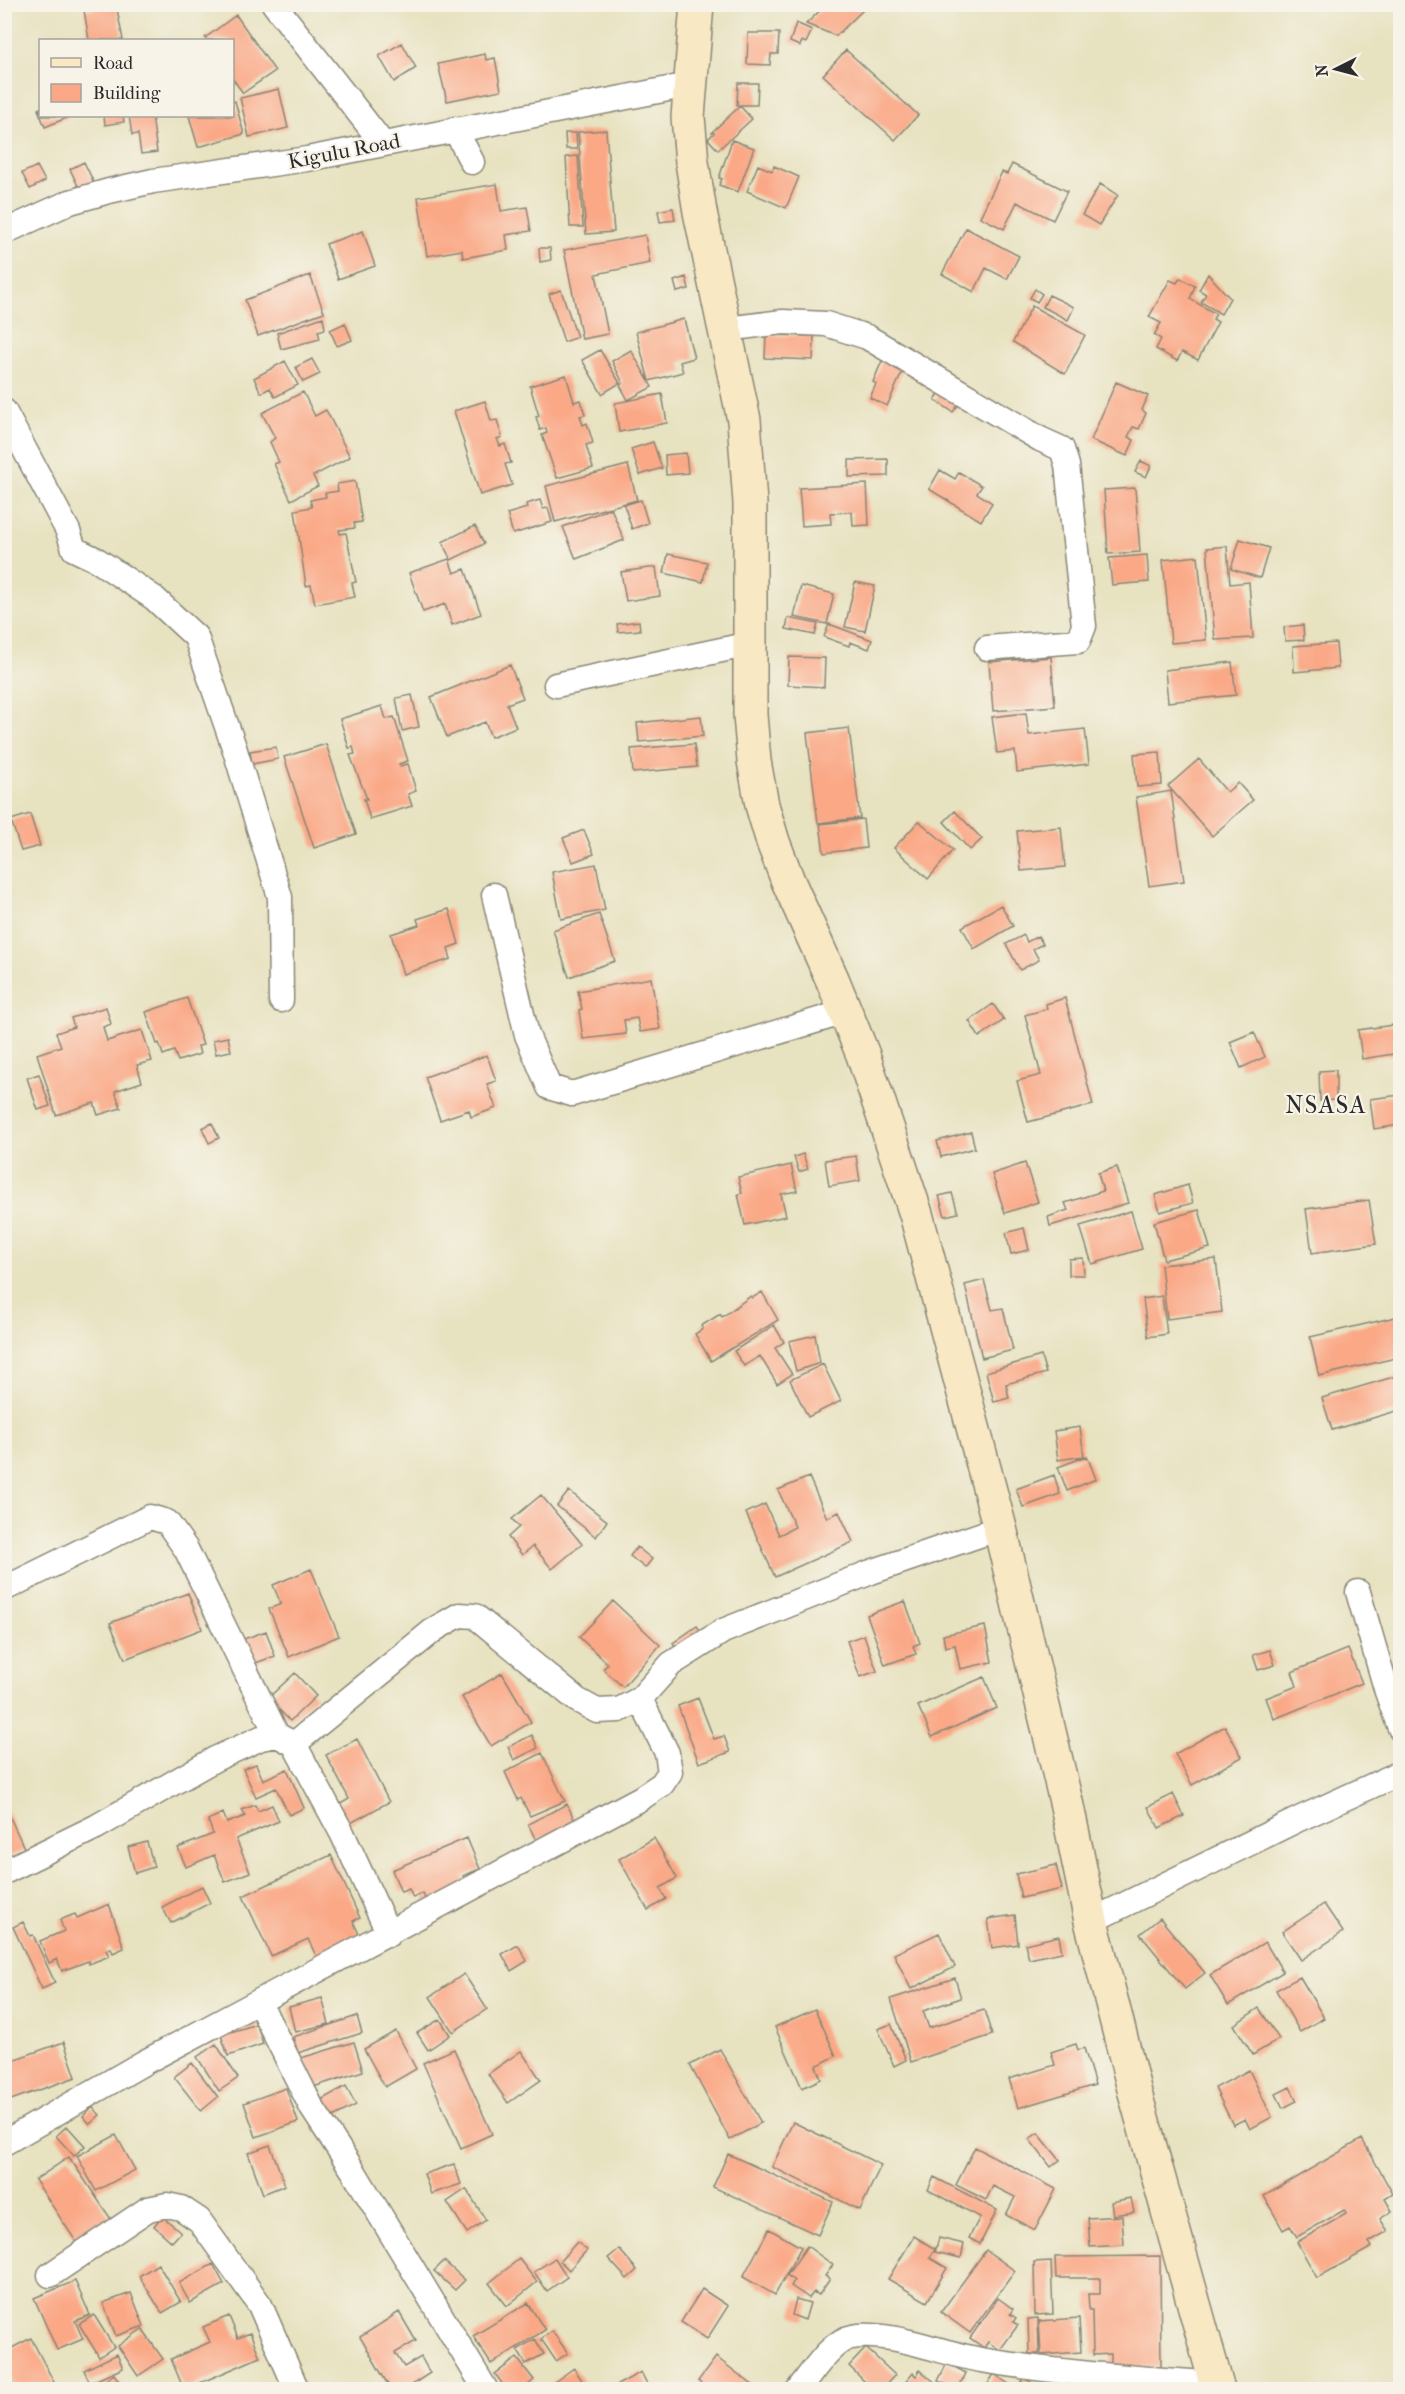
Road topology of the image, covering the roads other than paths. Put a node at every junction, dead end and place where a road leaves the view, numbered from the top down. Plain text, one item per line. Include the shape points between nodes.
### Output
1 (274, 4) edge
2 (696, 4) edge
3 (689, 85) junction
4 (455, 129) junction
5 (383, 144) junction
6 (472, 162) dead end
7 (4, 232) edge
8 (726, 329) junction
9 (4, 411) edge
10 (750, 644) junction
11 (987, 648) dead end
12 (556, 685) dead end
13 (494, 895) dead end
14 (281, 1000) dead end
15 (845, 1012) junction
16 (1000, 1528) junction
17 (4, 1589) edge
18 (1358, 1592) dead end
19 (640, 1699) junction
20 (1401, 1728) edge
21 (285, 1740) junction
22 (1401, 1773) edge
23 (4, 1872) edge
24 (1091, 1921) junction
25 (389, 1934) junction
26 (259, 2002) junction
27 (4, 2143) edge
28 (50, 2275) dead end
29 (1217, 2387) edge
30 (297, 2390) edge
31 (486, 2390) edge
32 (798, 2390) edge

1 - 5 street
2 - 3 street
3 - 4 street, Kigulu Road
3 - 8 street via 692,162
4 - 5 street, Kigulu Road
4 - 6 street
5 - 7 street, Kigulu Road via 108,191 70,202
8 - 10 street via 749,467
8 - 11 street via 783,322 826,324 867,337 1062,449 1084,626 1078,640
9 - 14 street via 74,549 154,598 196,637 280,897
10 - 12 street
10 - 15 street via 750,715 762,805 788,881
13 - 15 street via 527,1035 549,1087 572,1094
15 - 16 street via 916,1214
16 - 19 street via 871,1572 723,1631 671,1664
16 - 24 street
17 - 21 street via 150,1516 167,1522 186,1549
18 - 20 street
19 - 21 street via 619,1710 597,1711 475,1616 459,1615
19 - 25 street via 668,1753 670,1772 662,1784
21 - 23 street via 261,1738 215,1759 96,1827
21 - 25 street via 342,1833
22 - 24 street
24 - 29 street
25 - 26 street
26 - 27 street
26 - 31 street via 312,2108
28 - 30 street via 148,2209 166,2205 181,2208 199,2220 260,2306
29 - 32 street via 980,2360 864,2336 837,2343

